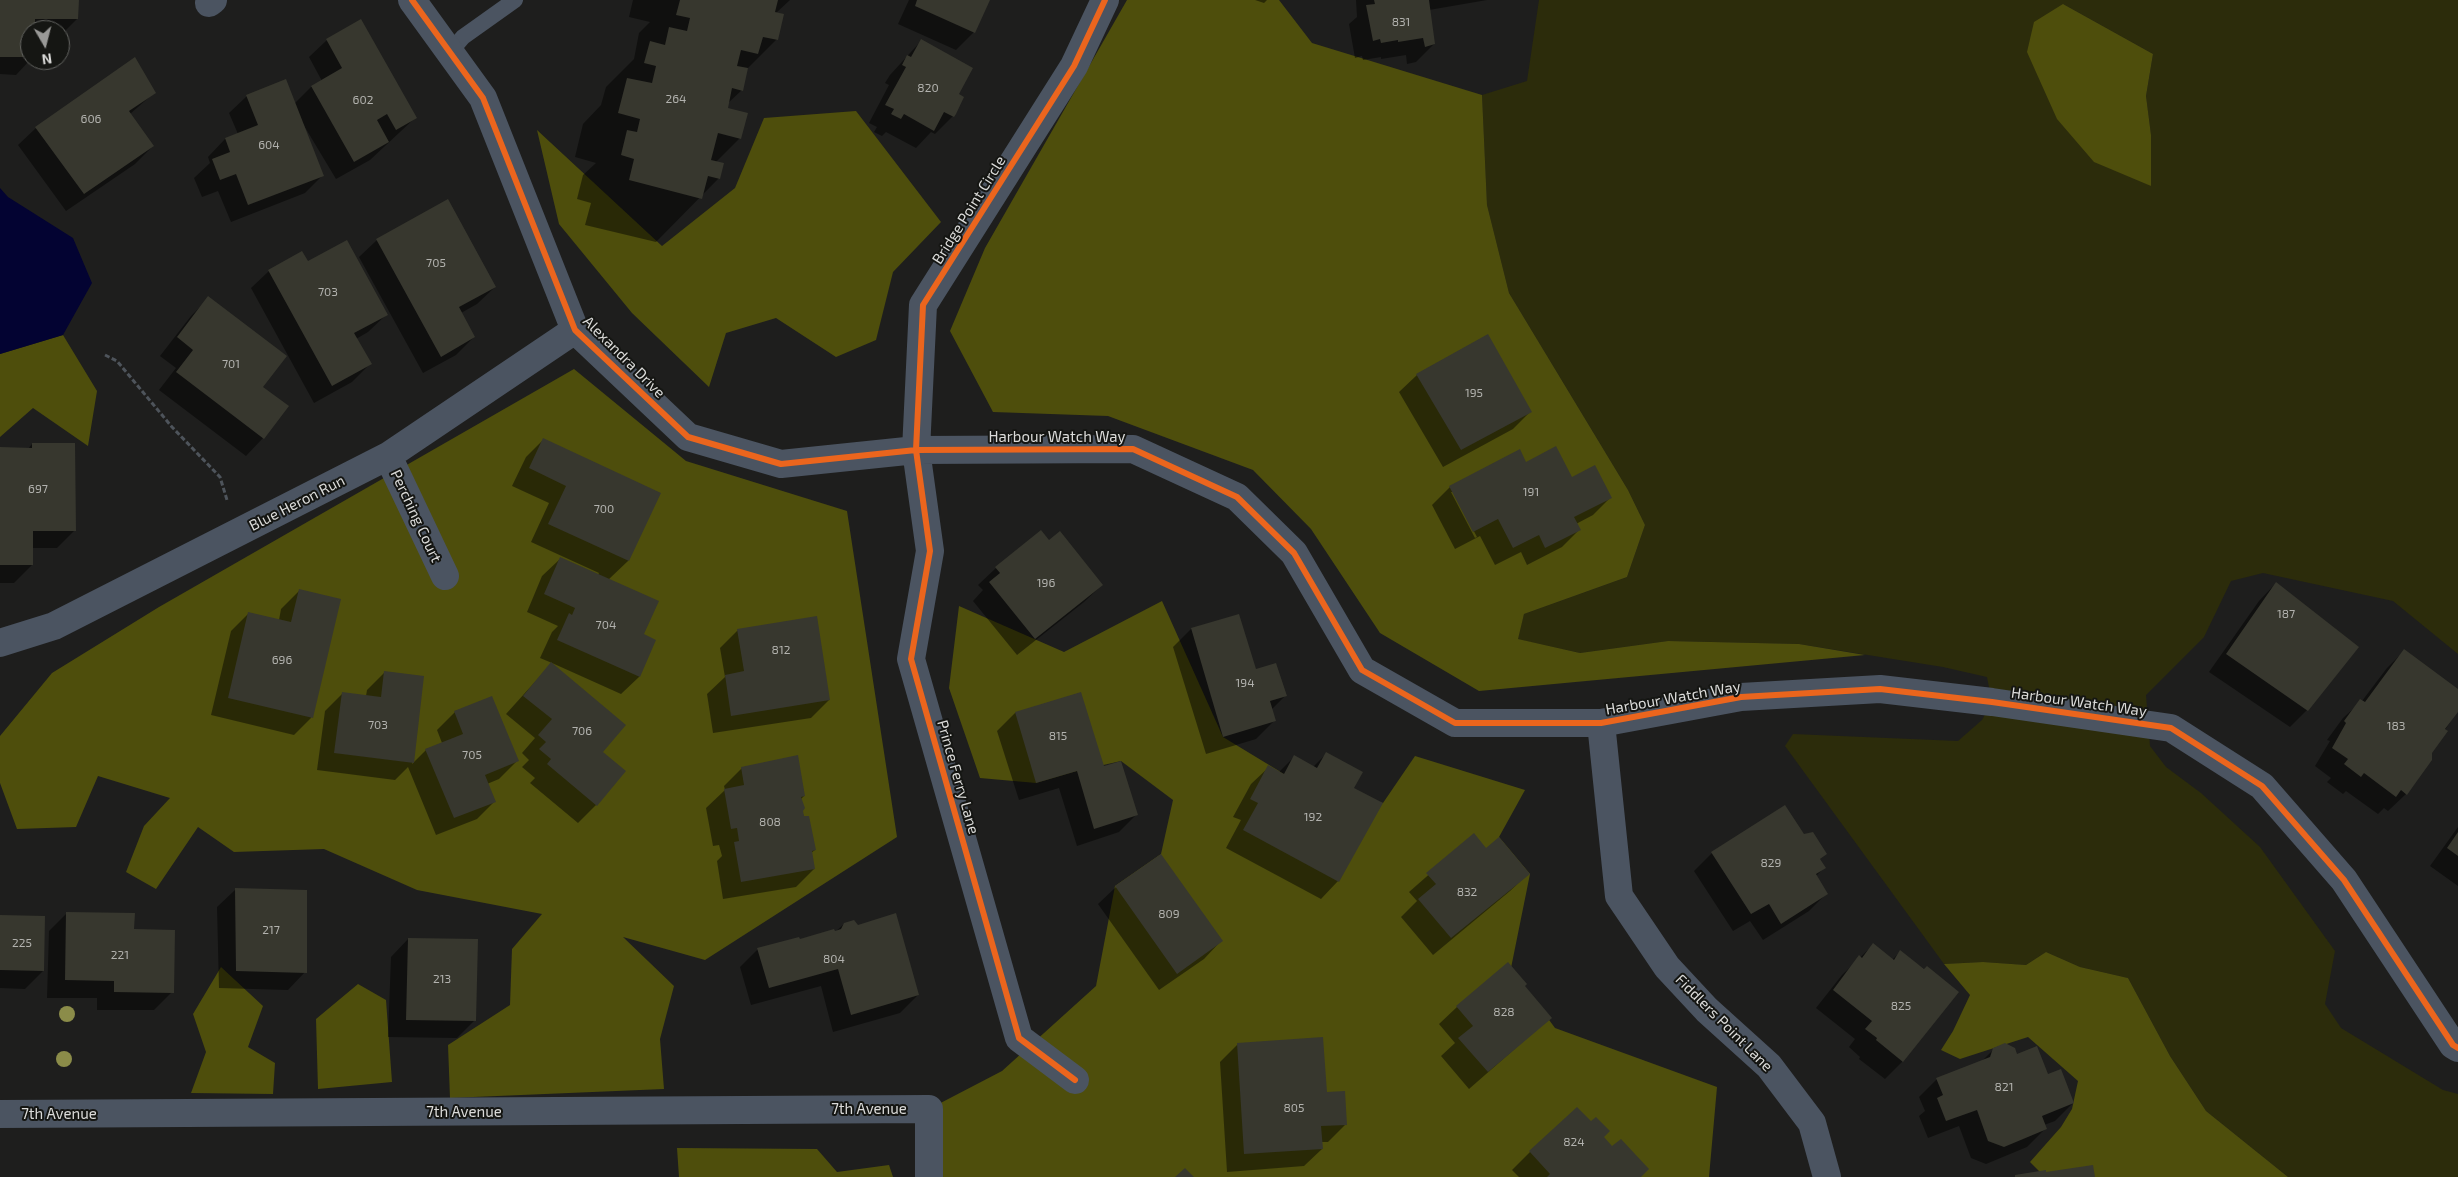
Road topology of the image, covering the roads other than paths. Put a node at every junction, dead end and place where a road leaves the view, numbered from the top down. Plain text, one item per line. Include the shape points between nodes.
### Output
1 (412, 0) edge
2 (515, 0) edge
3 (1105, 0) edge
4 (450, 52) junction
5 (575, 330) junction
6 (916, 450) junction
7 (388, 456) junction
8 (445, 576) dead end
9 (0, 643) edge
10 (1601, 723) junction
11 (2458, 1048) edge
12 (1075, 1080) dead end
13 (0, 1114) edge
14 (929, 1177) edge
15 (1826, 1177) edge

1 - 4 street, Alexandra Drive
2 - 4 lane via 463,37
3 - 6 street, Bridge Point Circle via 1074,66 923,305
4 - 5 street, Alexandra Drive via 483,98
5 - 6 street, Alexandra Drive via 688,437 781,464
5 - 7 street, Blue Heron Run
6 - 10 street, Harbour Watch Way via 1133,449 1237,497 1294,552 1362,670 1455,723
6 - 12 street, Prince Ferry Lane via 930,550 911,659 1019,1038
7 - 8 street, Perching Court
7 - 9 street, Blue Heron Run via 54,626
10 - 11 street, Harbour Watch Way via 1741,698 1880,689 2171,728 2262,786 2344,880
10 - 15 street, Fiddlers Point Lane via 1619,896 1667,967 1707,1010 1769,1066 1812,1123
13 - 14 street, 7th Avenue via 928,1109

